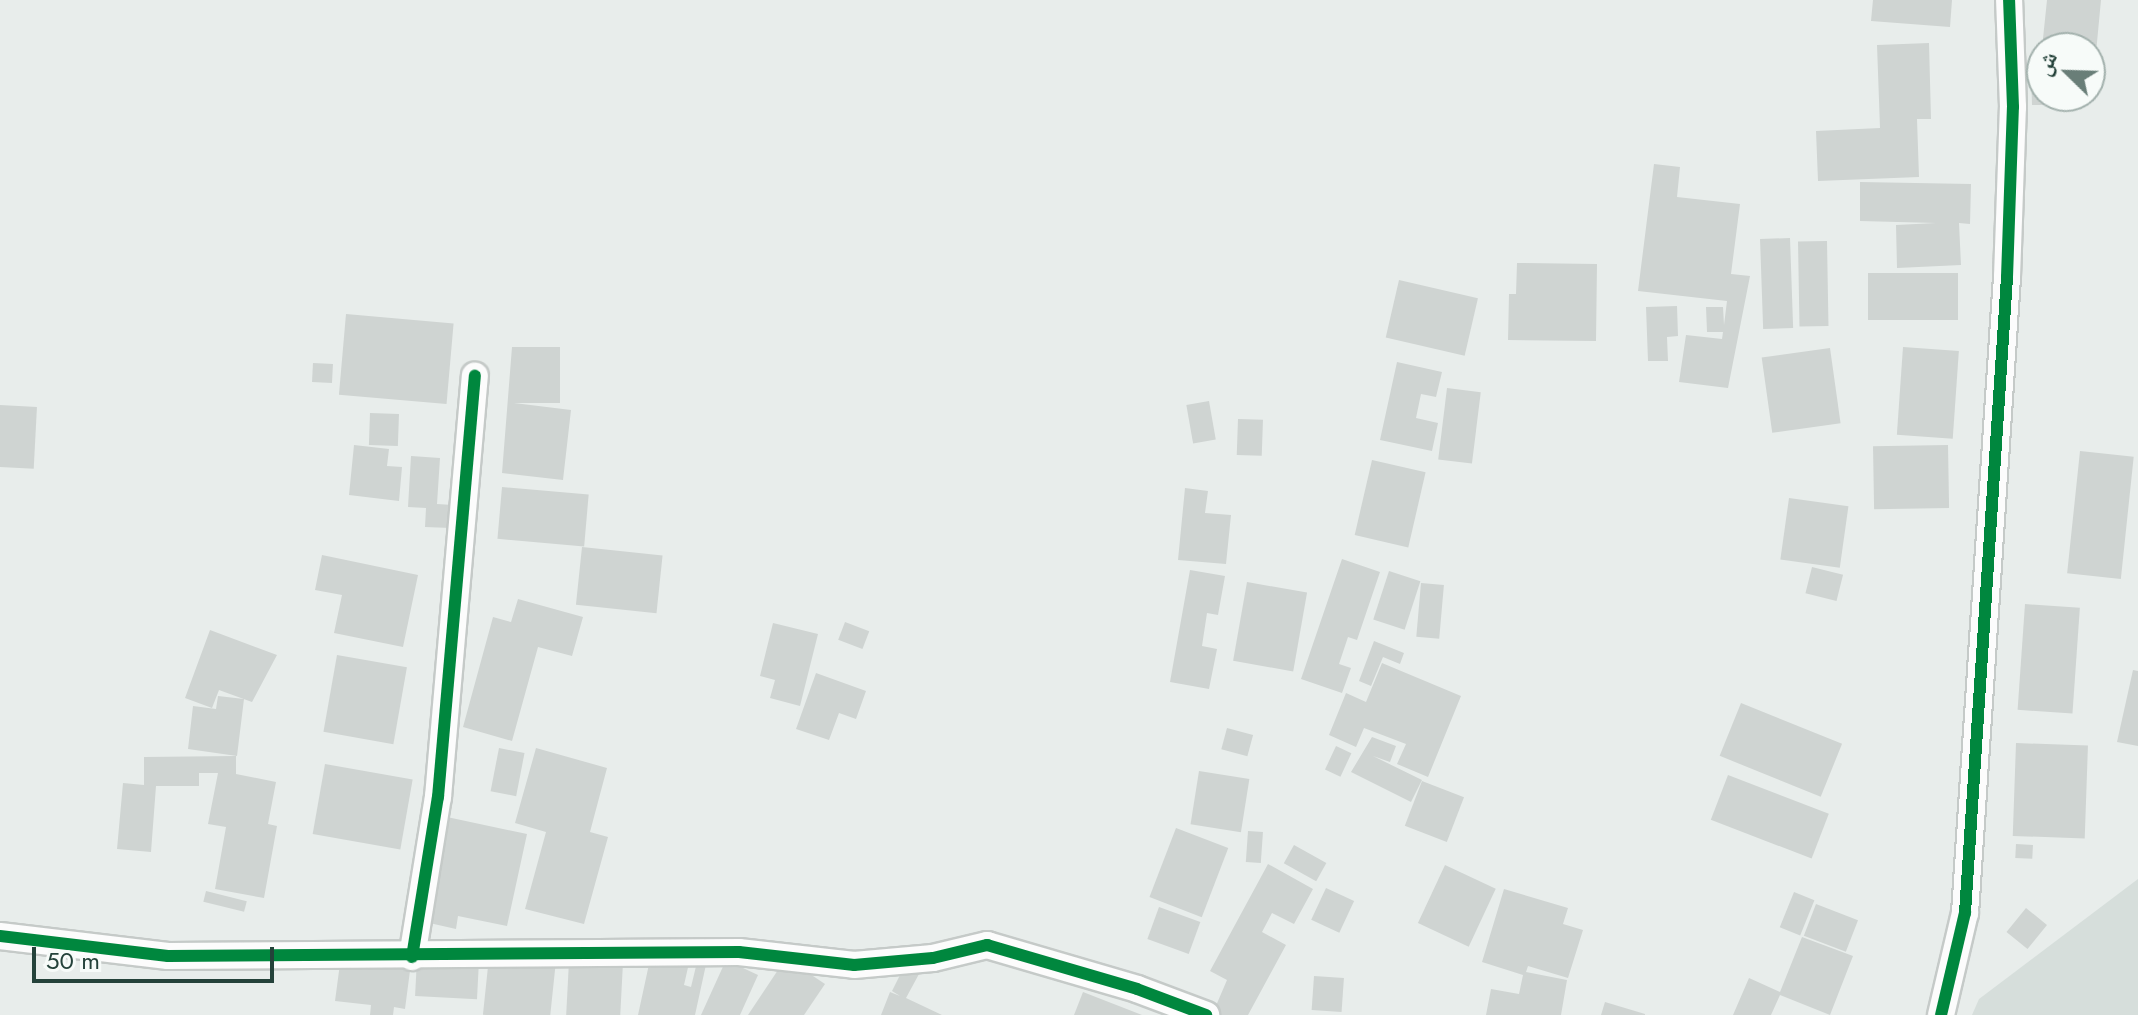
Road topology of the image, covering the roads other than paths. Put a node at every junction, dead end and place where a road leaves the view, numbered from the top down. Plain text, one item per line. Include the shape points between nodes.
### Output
1 (2009, 0) edge
2 (475, 376) dead end
3 (0, 936) edge
4 (412, 957) junction
5 (1206, 1015) edge
6 (1941, 1015) edge

1 - 6 street via 2013,107 2005,308 1965,913
2 - 4 street via 438,797
3 - 4 street via 168,956
4 - 5 street via 739,952 854,965 933,958 987,945

